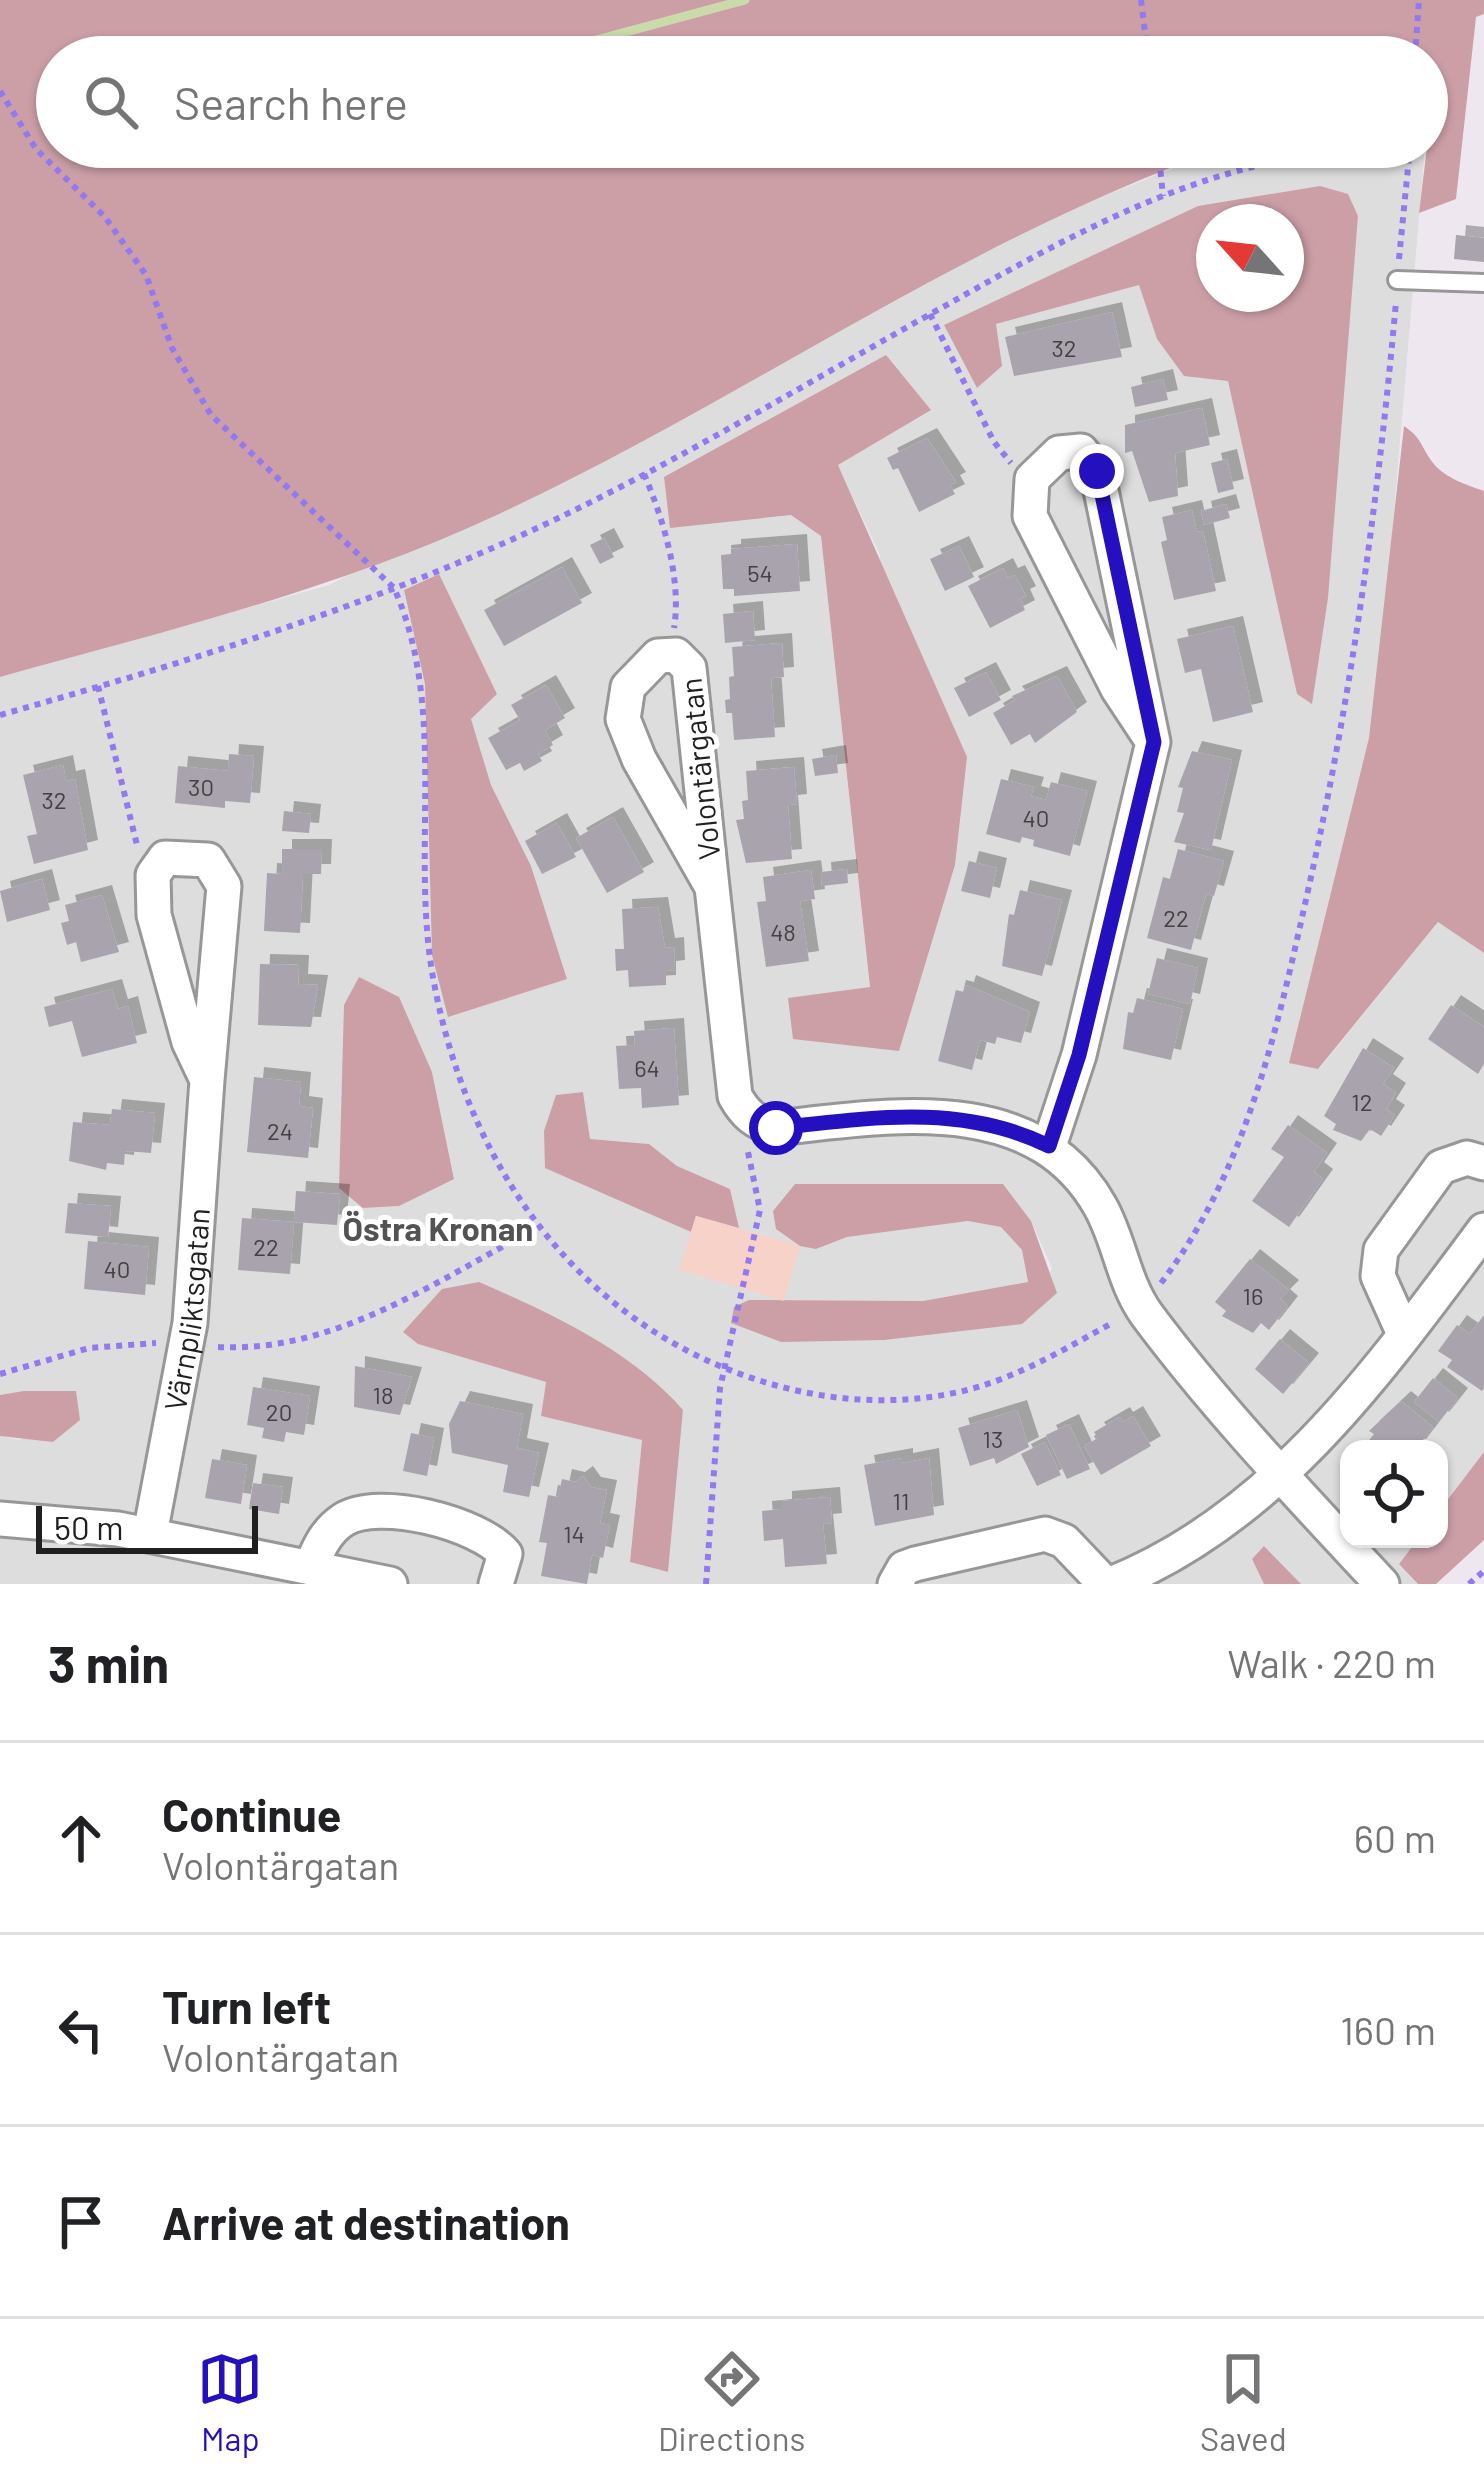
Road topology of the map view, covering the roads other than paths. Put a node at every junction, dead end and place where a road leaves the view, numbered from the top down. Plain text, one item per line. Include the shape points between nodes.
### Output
1 (1397, 280) road end
2 (1484, 283) edge
3 (1154, 742) junction
4 (712, 887) junction
5 (207, 1081) junction
6 (1049, 1146) junction
7 (1484, 1163) edge
8 (1484, 1230) edge
9 (1404, 1334) junction
10 (1284, 1473) junction
11 (0, 1519) edge
12 (150, 1534) junction
13 (311, 1567) junction
14 (390, 1584) edge
15 (496, 1584) edge
16 (895, 1584) edge
17 (1108, 1584) edge
18 (1382, 1584) edge

1 - 2 lane
3 - 3 street via 1118,689 1030,516 1030,486 1058,454 1081,451 1094,462
3 - 6 street via 1079,1055
4 - 4 street, Volontärgatan via 623,719 636,673 669,653 686,662 691,676
4 - 6 street, Volontärgatan via 735,1096 752,1119 776,1128 888,1116 960,1119
5 - 5 street, Värnpliktsgatan via 224,886 208,860 165,858 153,874 154,915
5 - 12 street, Värnpliktsgatan via 185,1345
6 - 10 street via 1100,1204 1138,1304
7 - 9 street via 1467,1157 1441,1167 1381,1250 1378,1276
8 - 9 street
9 - 10 street
10 - 17 street via 1172,1555
10 - 18 street
11 - 12 street
12 - 13 street
13 - 14 street
13 - 15 street via 344,1519 375,1508 493,1540 505,1554
16 - 17 street via 915,1564 1045,1534 1064,1540

